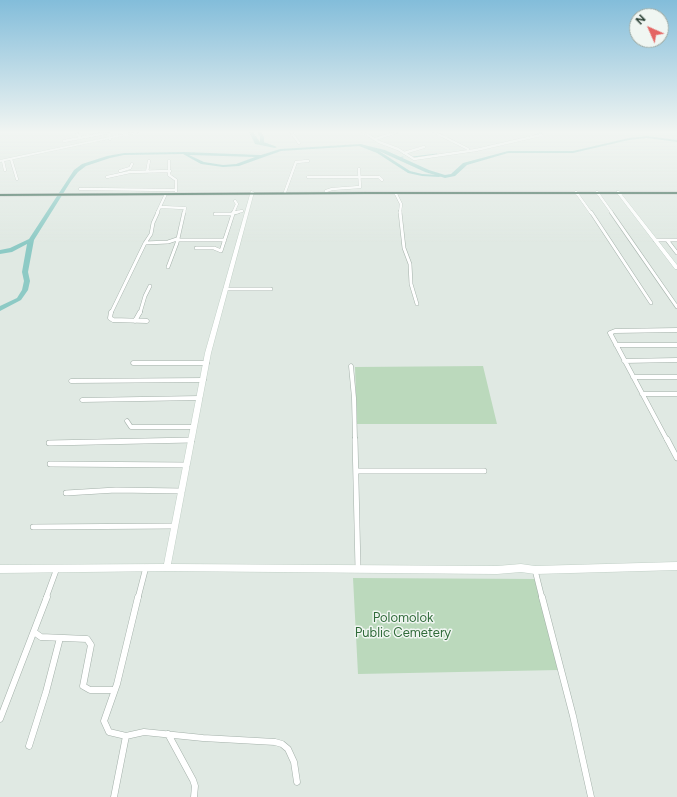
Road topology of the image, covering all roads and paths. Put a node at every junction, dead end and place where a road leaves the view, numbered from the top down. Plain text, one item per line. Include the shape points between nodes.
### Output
1 (14, 169) edge
2 (126, 169) edge
3 (294, 169) edge
4 (359, 169) dead end
5 (170, 171) joint
6 (147, 172) joint
7 (117, 174) junction
8 (107, 176) dead end
9 (360, 177) junction
10 (308, 178) dead end
11 (17, 179) dead end
12 (382, 180) dead end
13 (80, 189) dead end
14 (176, 191) junction
15 (326, 191) junction
16 (286, 192) junction
17 (619, 192) junction
18 (252, 193) junction
19 (577, 193) junction
20 (597, 193) junction
21 (677, 193) edge
22 (0, 194) edge
23 (396, 194) junction
24 (69, 195) junction
25 (165, 196) junction
26 (235, 200) dead end
27 (160, 207) junction
28 (242, 210) dead end
29 (233, 213) junction
30 (215, 214) dead end
31 (177, 240) junction
32 (225, 240) junction
33 (655, 240) junction
34 (667, 240) junction
35 (677, 240) edge
36 (145, 243) junction
37 (196, 248) dead end
38 (677, 253) edge
39 (168, 267) dead end
40 (677, 268) edge
41 (150, 286) dead end
42 (225, 289) junction
43 (271, 289) dead end
44 (651, 303) dead end
45 (417, 304) dead end
46 (677, 307) edge
47 (135, 321) junction
48 (147, 321) dead end
49 (677, 330) edge
50 (616, 345) junction
51 (677, 345) edge
52 (677, 360) edge
53 (624, 361) junction
54 (133, 363) dead end
55 (207, 363) junction
56 (350, 366) dead end
57 (633, 377) junction
58 (677, 377) edge
59 (204, 380) junction
60 (71, 381) dead end
61 (642, 394) junction
62 (677, 394) edge
63 (200, 398) junction
64 (82, 400) dead end
65 (127, 420) dead end
66 (194, 427) junction
67 (192, 440) junction
68 (49, 443) dead end
69 (671, 448) junction
70 (677, 448) edge
71 (677, 458) edge
72 (50, 464) dead end
73 (187, 465) junction
74 (356, 470) junction
75 (484, 471) dead end
76 (182, 491) junction
77 (66, 493) dead end
78 (175, 526) junction
79 (33, 527) dead end
80 (677, 566) edge
81 (56, 568) junction
82 (146, 568) junction
83 (167, 568) junction
84 (0, 569) edge
85 (358, 569) junction
86 (535, 570) junction
87 (34, 632) junction
88 (60, 638) junction
89 (114, 690) junction
90 (0, 719) edge
91 (168, 734) junction
92 (126, 736) junction
93 (28, 746) dead end
94 (297, 782) dead end
95 (114, 797) edge
96 (194, 797) edge
97 (591, 797) edge

1 - 11 street
2 - 7 street
3 - 16 street
4 - 9 street
5 - 6 street
5 - 14 street via 169,175 176,180
6 - 7 street
7 - 8 street
9 - 10 street
9 - 12 street via 379,177
9 - 15 street via 360,187
13 - 14 street
14 - 18 highway
14 - 24 highway
15 - 16 highway
15 - 19 highway
16 - 18 highway
17 - 20 highway
17 - 21 highway
17 - 33 street
18 - 23 highway
18 - 25 highway
18 - 42 street
19 - 20 highway
19 - 23 highway
19 - 44 street
20 - 46 street
22 - 24 highway
23 - 45 street via 401,204 404,248 410,264 411,284
24 - 25 highway
25 - 27 street
26 - 29 street
27 - 31 street via 186,208
27 - 36 street via 151,234
28 - 29 street
29 - 30 street
29 - 32 street
31 - 32 street
31 - 36 street
31 - 39 street via 176,250
32 - 37 street via 221,252 216,249
33 - 34 street
33 - 40 street
34 - 35 street
34 - 38 street
36 - 47 street via 110,315 113,320
41 - 47 street
42 - 43 street
42 - 55 street
47 - 48 street
49 - 50 street via 613,331 610,335
50 - 51 street
50 - 53 street
52 - 53 street
53 - 57 street
54 - 55 street
55 - 59 street
56 - 74 street via 354,398
57 - 58 street
57 - 61 street
59 - 60 street
59 - 63 street
61 - 62 street
61 - 69 street
63 - 64 street
63 - 66 street
65 - 66 street via 135,427
66 - 67 street
67 - 68 street
67 - 73 street
69 - 70 street
69 - 71 street
72 - 73 street
73 - 76 street
74 - 75 street
74 - 85 street
76 - 77 street via 116,490
76 - 78 street
78 - 79 street
78 - 83 street
80 - 86 street
81 - 82 street
81 - 84 street
81 - 87 street
82 - 83 street
82 - 89 street
83 - 85 street
85 - 86 street
86 - 97 street
87 - 88 street via 41,637
87 - 90 street
88 - 89 street via 87,639 91,645 84,677 85,689
88 - 93 street
89 - 92 street via 104,721 109,732
91 - 92 street via 144,732
91 - 94 street via 282,744 288,749 294,762
91 - 96 street via 193,780
92 - 95 street

